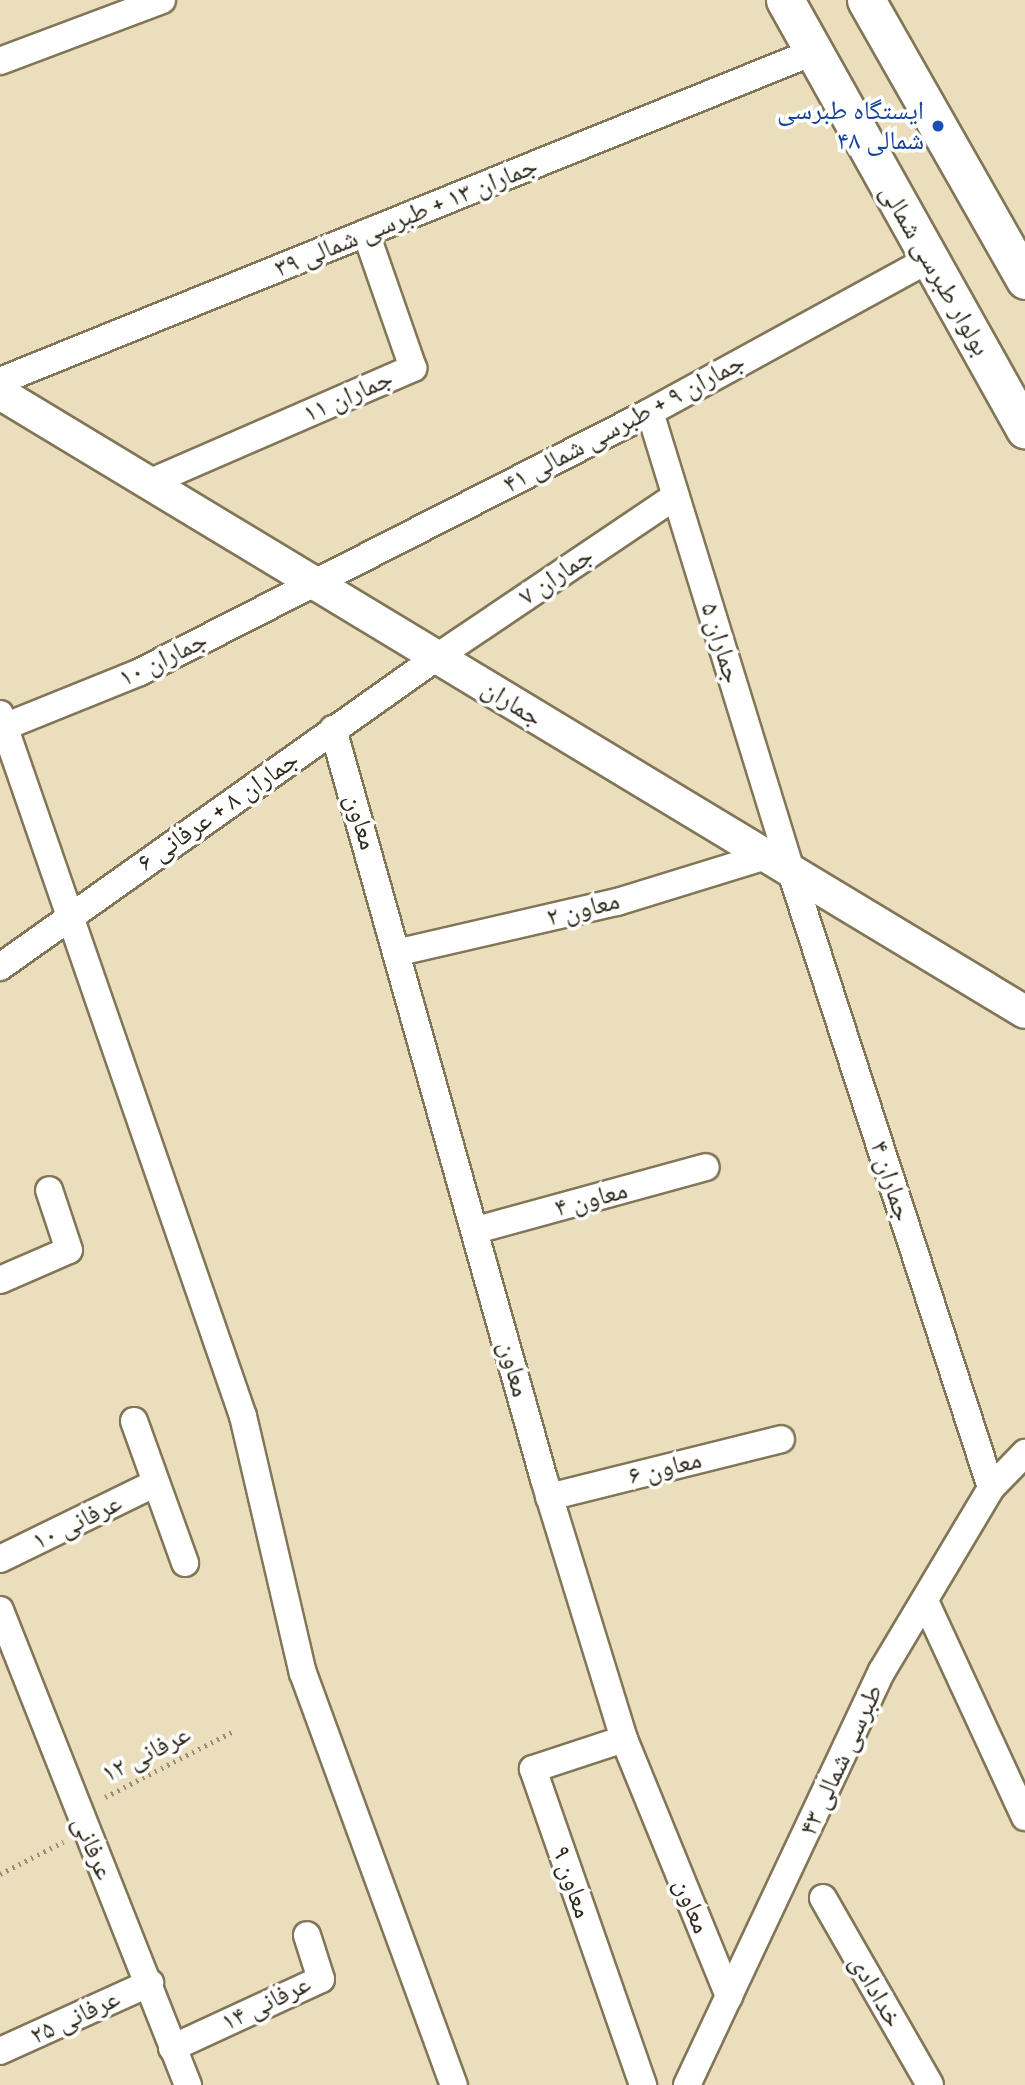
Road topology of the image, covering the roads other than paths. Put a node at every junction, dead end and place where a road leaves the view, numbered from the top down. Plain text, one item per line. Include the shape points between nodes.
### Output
1 (162, 0) edge
2 (785, 0) edge
3 (866, 0) edge
4 (813, 52) junction
5 (0, 61) edge
6 (366, 233) junction
7 (928, 260) junction
8 (1025, 280) edge
9 (0, 381) edge
10 (0, 393) edge
11 (650, 412) junction
12 (1025, 429) edge
13 (151, 482) junction
14 (676, 496) junction
15 (317, 580) junction
16 (436, 657) junction
17 (2, 720) edge
18 (333, 729) junction
19 (763, 857) junction
20 (792, 875) junction
21 (69, 916) junction
22 (400, 952) junction
23 (0, 967) edge
24 (1025, 1012) edge
25 (706, 1167) dead end
26 (49, 1190) dead end
27 (476, 1230) junction
28 (0, 1280) edge
29 (134, 1421) dead end
30 (781, 1439) dead end
31 (1025, 1453) edge
32 (154, 1484) junction
33 (991, 1488) junction
34 (549, 1497) junction
35 (0, 1559) edge
36 (185, 1563) dead end
37 (925, 1601) junction
38 (0, 1610) edge
39 (624, 1739) junction
40 (1025, 1816) edge
41 (822, 1898) dead end
42 (307, 1935) dead end
43 (150, 1983) junction
44 (729, 1996) junction
45 (172, 2048) junction
46 (0, 2051) edge
47 (188, 2085) edge
48 (454, 2085) edge
49 (643, 2085) edge
50 (687, 2085) edge
51 (930, 2085) edge

1 - 5 street
2 - 4 main road, بولوار طبرسی شمالی
3 - 8 main road
4 - 6 street, جماران ۱۳ + طبرسی شمالی ۳۹
4 - 7 main road, بولوار طبرسی شمالی
6 - 9 street, جماران ۱۳ + طبرسی شمالی ۳۹
6 - 13 street, جماران ۱۱ via 413,368
7 - 11 street, جماران ۹ + طبرسی شمالی ۴۱
7 - 12 main road, بولوار طبرسی شمالی
10 - 13 street, جماران
11 - 14 street, جماران ۵
11 - 15 street, جماران ۹ + طبرسی شمالی ۴۱
13 - 15 street, جماران
14 - 16 street, جماران ۷
14 - 20 street, جماران ۵
15 - 16 street, جماران
15 - 17 street, جماران ۱۰ via 141,672
16 - 18 street, جماران ۸ + عرفانی ۶
16 - 19 street, جماران
17 - 21 street
18 - 21 street, جماران ۸ + عرفانی ۶
18 - 22 street, معاون
19 - 20 street, جماران
19 - 22 street, معاون ۲ via 617,902
20 - 24 street, جماران
20 - 33 street, جماران ۴
21 - 23 street, جماران ۸ + عرفانی ۶
21 - 48 street via 243,1416 303,1673
22 - 27 street, معاون
25 - 27 street, معاون ۴
26 - 28 street via 69,1250
27 - 34 street, معاون
29 - 32 street
30 - 34 street, معاون ۶
31 - 33 street, طبرسی شمالی ۴۳
32 - 35 street, عرفانی ۱۰
32 - 36 street
33 - 37 street, طبرسی شمالی ۴۳
34 - 39 street, معاون
37 - 40 street
37 - 44 street, طبرسی شمالی ۴۳ via 882,1671
38 - 43 street, عرفانی
39 - 44 street, معاون
39 - 49 street, معاون ۹ via 533,1769
41 - 51 street, خدادادی
42 - 45 street, عرفانی ۱۴ via 321,1979
43 - 45 street, عرفانی
43 - 46 street, عرفانی ۲۵
44 - 50 street, طبرسی شمالی ۴۳
45 - 47 street, عرفانی

